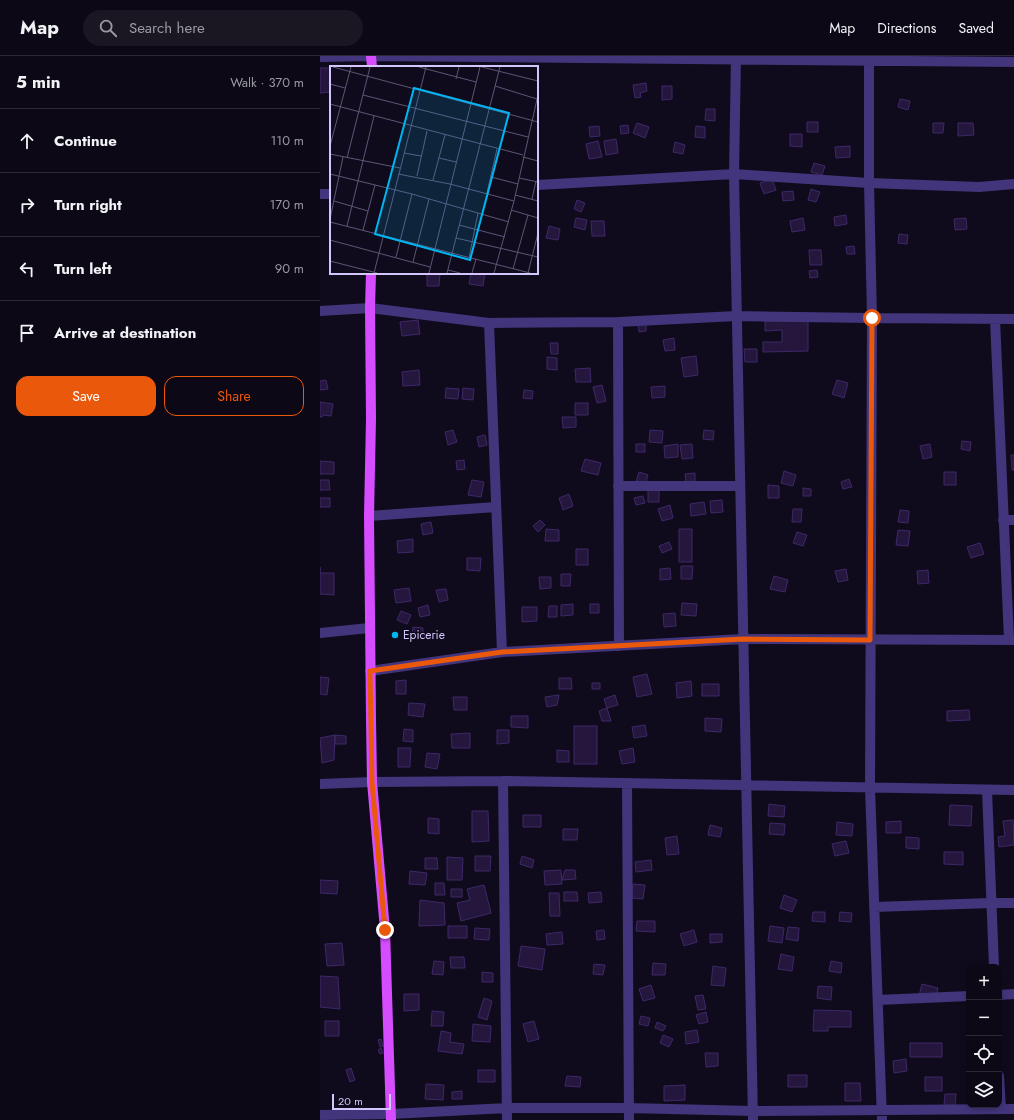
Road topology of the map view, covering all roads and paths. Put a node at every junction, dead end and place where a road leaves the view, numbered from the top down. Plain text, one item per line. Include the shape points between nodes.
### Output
1 (371, 56) edge
2 (320, 57) edge
3 (736, 58) edge
4 (868, 58) edge
5 (1014, 62) edge
6 (372, 66) edge
7 (734, 174) junction
8 (868, 183) junction
9 (1014, 184) edge
10 (538, 185) edge
11 (371, 274) edge
12 (370, 308) junction
13 (320, 311) edge
14 (736, 316) junction
15 (872, 318) junction
16 (995, 319) junction
17 (1014, 319) edge
18 (489, 322) junction
19 (618, 322) junction
20 (618, 486) junction
21 (740, 486) junction
22 (496, 507) junction
23 (369, 516) junction
24 (1003, 520) junction
25 (1014, 520) edge
26 (369, 628) junction
27 (320, 633) edge
28 (743, 639) junction
29 (870, 640) junction
30 (1011, 640) edge
31 (619, 646) junction
32 (502, 652) junction
33 (370, 671) junction
34 (503, 781) junction
35 (372, 782) junction
36 (628, 783) junction
37 (320, 784) edge
38 (746, 785) junction
39 (870, 788) junction
40 (987, 790) junction
41 (1014, 790) edge
42 (991, 902) junction
43 (1014, 902) edge
44 (874, 907) junction
45 (994, 964) edge
46 (1014, 994) edge
47 (1002, 995) edge
48 (966, 996) edge
49 (878, 1000) junction
50 (507, 1108) junction
51 (628, 1108) junction
52 (1001, 1109) joint
53 (1014, 1109) edge
54 (320, 1115) edge
55 (753, 1115) edge
56 (882, 1115) edge
57 (391, 1117) edge
58 (507, 1120) edge
59 (629, 1120) edge

1 - 2 street
1 - 3 street
1 - 6 main road
3 - 4 street
3 - 7 street
4 - 5 street
4 - 8 street
7 - 8 street
7 - 10 street
7 - 14 street
8 - 9 street via 979,187
8 - 15 street
11 - 12 main road
12 - 13 street
12 - 18 street
12 - 23 main road
14 - 15 street
14 - 19 street
14 - 21 street
15 - 16 street
15 - 29 street
16 - 17 street
16 - 24 street
18 - 19 street
18 - 22 street
19 - 20 street
20 - 21 street
20 - 31 street
21 - 28 street
22 - 23 street
22 - 32 street
23 - 26 main road
24 - 25 street
24 - 30 street
26 - 27 street
26 - 33 main road
28 - 29 street
28 - 31 street
28 - 38 street
29 - 30 street
29 - 39 street
31 - 32 street
32 - 33 street
33 - 35 main road
34 - 35 street
34 - 36 street
34 - 50 street
35 - 37 street
35 - 57 main road via 385,930
36 - 38 street
36 - 51 street
38 - 39 street
38 - 55 street
39 - 40 street
39 - 44 street
40 - 41 street
40 - 42 street
42 - 43 street
42 - 44 street
42 - 45 street
44 - 49 street
46 - 47 street
48 - 49 street
49 - 56 street
50 - 51 street
50 - 57 street
50 - 58 street
51 - 55 street
51 - 59 street
52 - 53 street
52 - 56 street
54 - 57 street
55 - 56 street

